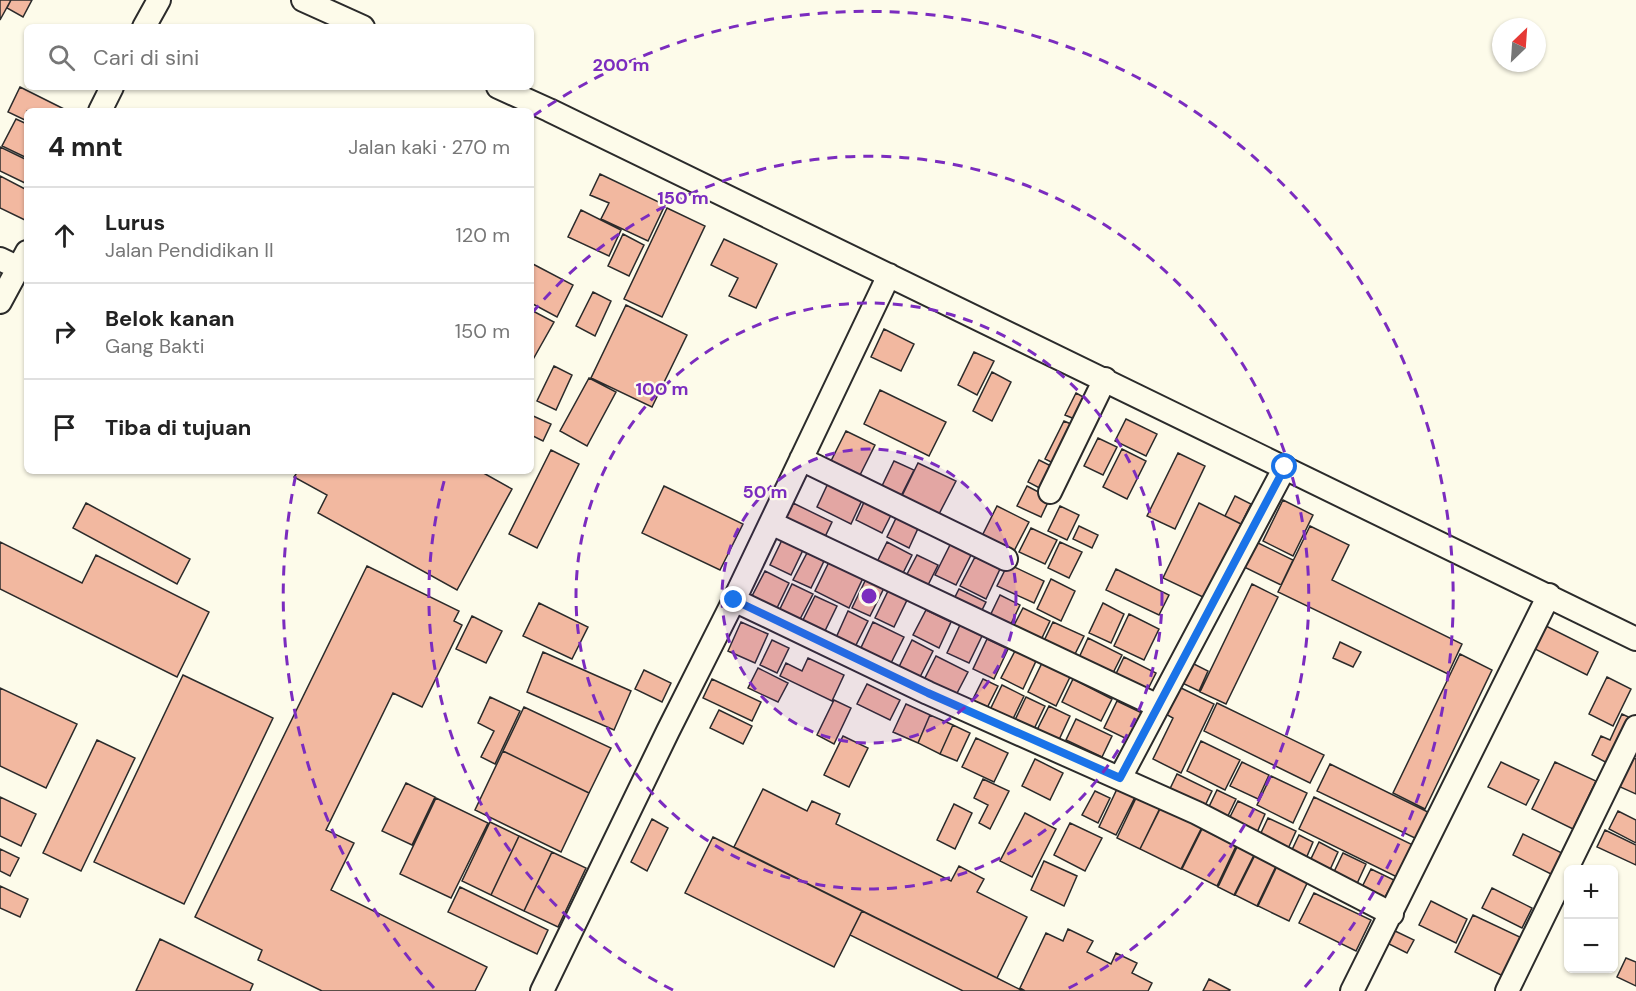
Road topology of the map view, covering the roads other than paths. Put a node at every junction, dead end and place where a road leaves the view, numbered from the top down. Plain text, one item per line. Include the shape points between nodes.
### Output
1 (159, 0) edge
2 (303, 0) edge
3 (146, 24) edge
4 (356, 24) edge
5 (110, 90) edge
6 (505, 90) edge
7 (101, 108) edge
8 (15, 260) edge
9 (889, 274) junction
10 (0, 302) edge
11 (1105, 379) junction
12 (801, 459) junction
13 (1285, 467) junction
14 (1050, 492) dead end
15 (771, 523) junction
16 (1006, 559) dead end
17 (1549, 595) junction
18 (734, 600) junction
19 (1636, 639) edge
20 (1158, 706) junction
21 (1636, 727) edge
22 (1120, 778) junction
23 (1392, 914) junction
24 (542, 991) edge
25 (1352, 991) edge
26 (1507, 991) edge

1 - 3 street
2 - 4 street
5 - 7 street
6 - 9 street
8 - 10 street
9 - 11 street
9 - 12 street
11 - 13 street
11 - 14 street
12 - 15 street
12 - 16 street
13 - 17 street
13 - 20 street
15 - 18 street
15 - 20 street
17 - 19 street
17 - 23 street
18 - 22 street via 928,693
18 - 24 street
20 - 22 street
21 - 26 street
22 - 23 street via 1197,813
23 - 25 street

